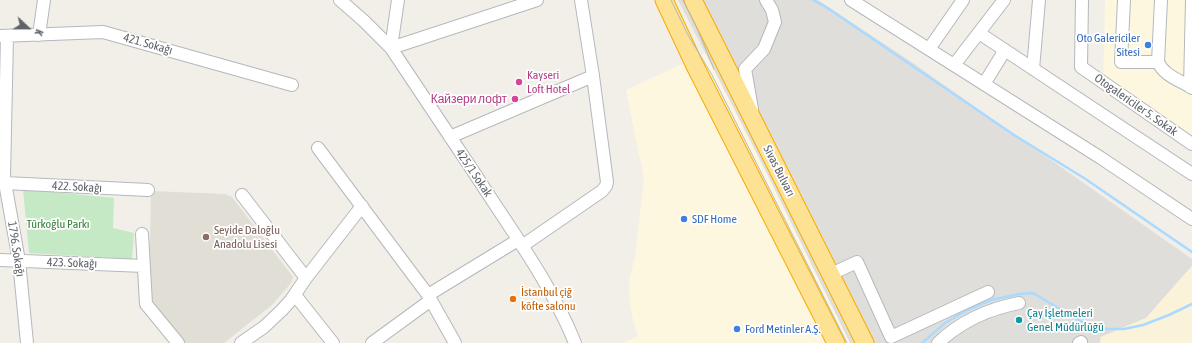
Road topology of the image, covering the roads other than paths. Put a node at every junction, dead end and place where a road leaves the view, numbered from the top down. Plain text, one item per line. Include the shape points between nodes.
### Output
1 (44, 0) edge
2 (340, 0) edge
3 (398, 0) edge
4 (537, 0) edge
5 (582, 0) edge
6 (664, 0) edge
7 (693, 0) edge
8 (766, 0) edge
9 (963, 0) edge
10 (1004, 0) edge
11 (1039, 0) edge
12 (1082, 0) edge
13 (1124, 0) edge
14 (1161, 0) edge
15 (1192, 0) edge
16 (853, 1) edge
17 (979, 33) junction
18 (39, 35) junction
19 (4, 36) edge
20 (390, 48) junction
21 (929, 49) junction
22 (1005, 50) junction
23 (1158, 62) junction
24 (954, 65) junction
25 (1033, 69) junction
26 (593, 76) junction
27 (1191, 83) edge
28 (984, 84) junction
29 (292, 85) dead end
30 (754, 122) junction
31 (2, 124) edge
32 (450, 137) junction
33 (1192, 144) edge
34 (318, 148) dead end
35 (1192, 174) edge
36 (3, 179) edge
37 (148, 190) dead end
38 (242, 195) dead end
39 (362, 206) junction
40 (1192, 218) edge
41 (142, 234) dead end
42 (520, 243) junction
43 (0, 260) edge
44 (19, 261) junction
45 (144, 266) junction
46 (831, 274) junction
47 (306, 278) junction
48 (988, 292) dead end
49 (295, 295) junction
50 (430, 298) junction
51 (1019, 303) dead end
52 (27, 343) edge
53 (178, 343) edge
54 (241, 343) edge
55 (333, 343) edge
56 (372, 343) edge
57 (455, 343) edge
58 (575, 343) edge
59 (836, 343) edge
60 (865, 343) edge
61 (938, 343) edge

1 - 18 street
2 - 20 street, 425/1 Sokak
3 - 20 street
4 - 20 street
5 - 26 street
6 - 59 highway
7 - 30 highway, Sivas Bulvarı
8 - 30 street via 775,22 764,49 745,69
9 - 21 street
10 - 17 street
11 - 25 street
12 - 33 street, Otogalericiler 5. Sokak via 1081,67
13 - 23 street via 1121,62
14 - 23 street
15 - 27 street
16 - 21 street
17 - 22 street
17 - 24 street
18 - 19 street, 421. Sokağı
18 - 29 street, 421. Sokağı via 103,32
19 - 31 street, 1796. Sokağı
20 - 32 street, 425/1 Sokak
21 - 24 street
22 - 25 street
22 - 28 street
23 - 27 street via 1167,74
24 - 28 street
25 - 35 street
26 - 32 street
26 - 42 street via 606,186
28 - 40 street
30 - 46 highway, Sivas Bulvarı
31 - 36 street, 1796. Sokağı
32 - 42 street, 425/1 Sokak
34 - 39 street
36 - 37 street, 422. Sokağı
36 - 44 street, 1796. Sokağı
38 - 47 street
39 - 47 street
39 - 50 street
41 - 45 street
42 - 50 street
42 - 58 street, 425/1 Sokak via 553,296
43 - 44 street, 423. Sokağı
44 - 45 street, 423. Sokağı
44 - 52 street, 1796. Sokağı
45 - 53 street via 146,304
46 - 48 street via 857,262 891,337
46 - 60 highway, Sivas Bulvarı
47 - 49 street
49 - 54 street via 274,319
49 - 55 street
50 - 56 street
50 - 57 street
51 - 61 street via 997,308 973,318

